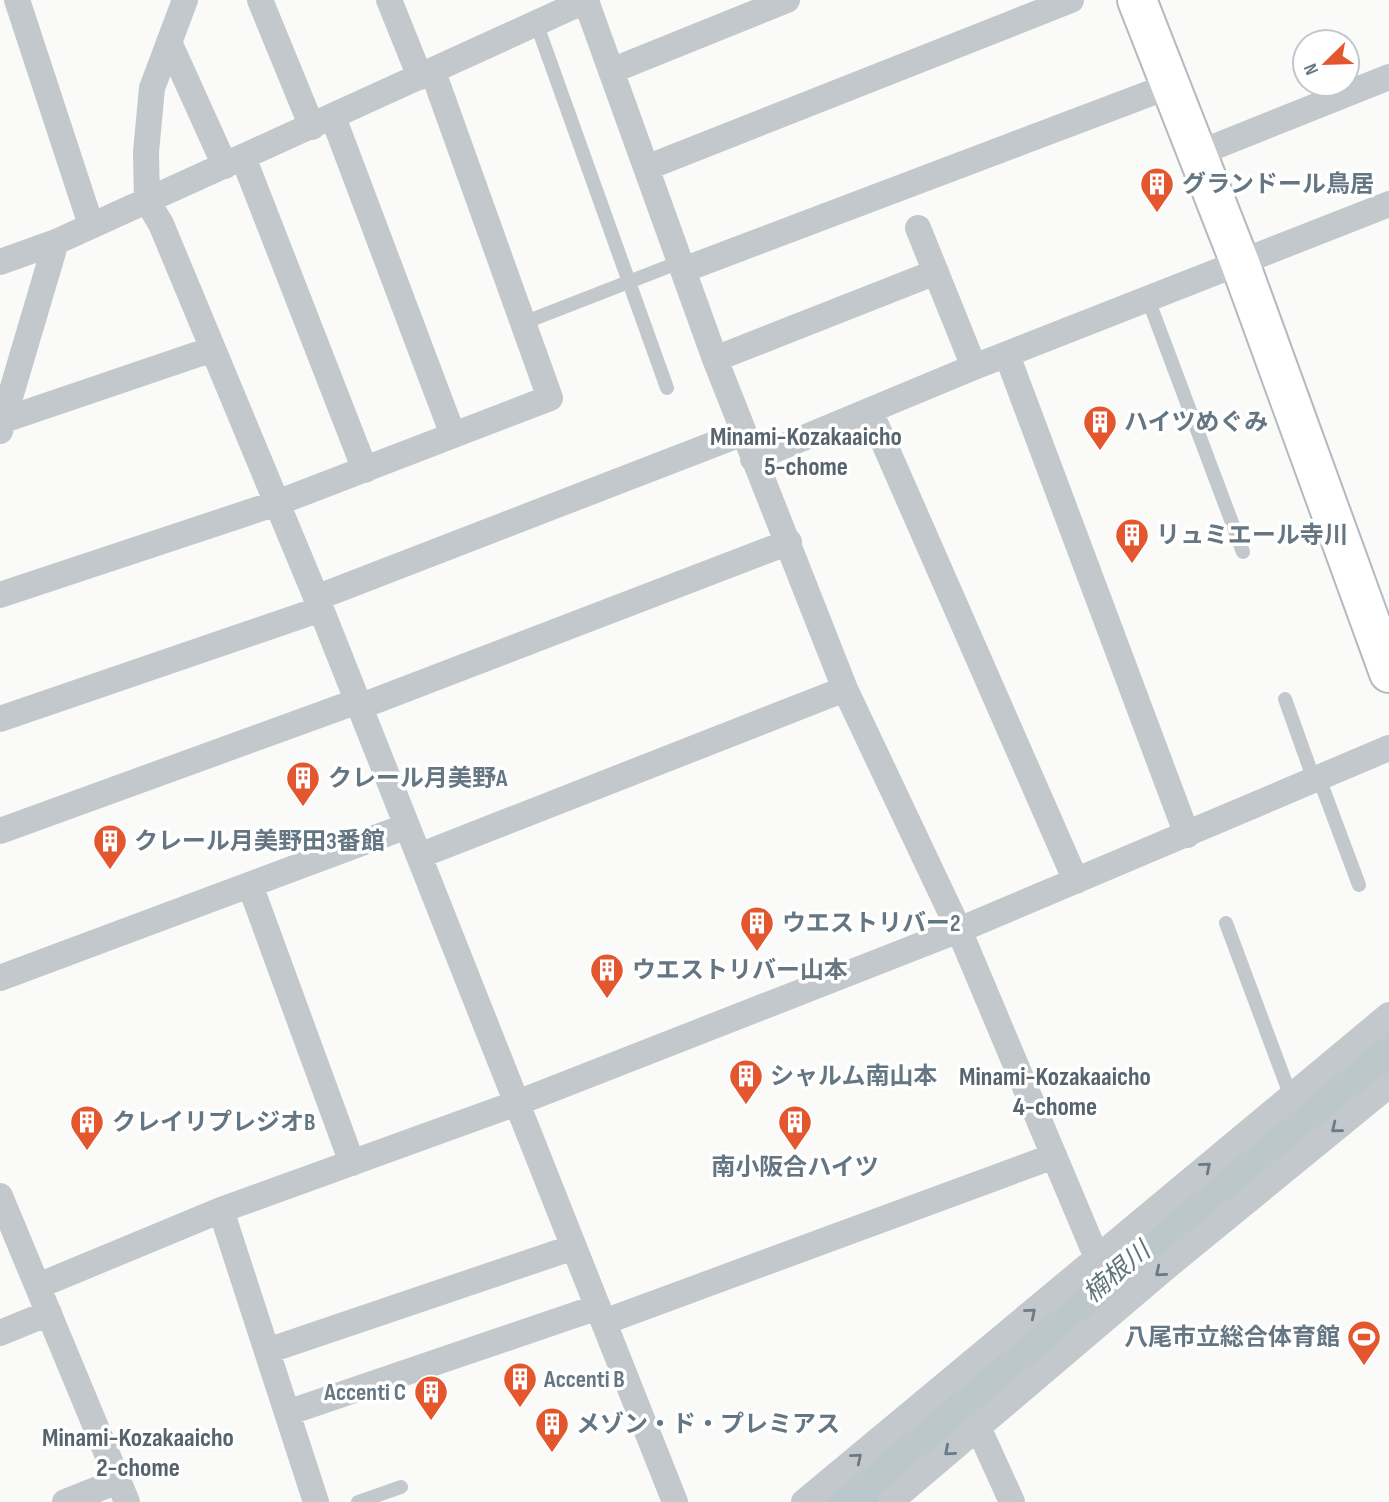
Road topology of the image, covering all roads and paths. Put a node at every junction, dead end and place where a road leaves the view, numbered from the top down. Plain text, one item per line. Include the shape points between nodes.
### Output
1 (9, 0) edge
2 (17, 0) edge
3 (185, 0) edge
4 (260, 0) edge
5 (390, 0) edge
6 (787, 0) edge
7 (1072, 0) edge
8 (1138, 0) edge
9 (0, 3) edge
10 (575, 3) edge
11 (537, 24) junction
12 (169, 42) junction
13 (611, 71) junction
14 (426, 74) junction
15 (1389, 76) edge
16 (1172, 85) junction
17 (322, 122) junction
18 (1199, 153) junction
19 (234, 162) junction
20 (646, 168) junction
21 (147, 201) junction
22 (1389, 204) edge
23 (91, 225) junction
24 (918, 228) dead end
25 (56, 242) junction
26 (0, 262) edge
27 (1240, 262) junction
28 (682, 266) junction
29 (936, 272) junction
30 (631, 281) junction
31 (1148, 299) junction
32 (523, 323) junction
33 (213, 349) junction
34 (1007, 355) junction
35 (715, 359) junction
36 (974, 367) junction
37 (667, 388) dead end
38 (870, 411) junction
39 (2, 425) edge
40 (743, 433) junction
41 (453, 436) junction
42 (753, 459) junction
43 (365, 470) junction
44 (277, 503) junction
45 (789, 542) junction
46 (1243, 552) dead end
47 (0, 595) edge
48 (319, 603) junction
49 (1378, 613) edge
50 (1389, 673) edge
51 (845, 690) junction
52 (1285, 699) dead end
53 (359, 704) junction
54 (0, 719) edge
55 (1389, 748) edge
56 (1316, 779) junction
57 (407, 826) junction
58 (0, 831) edge
59 (1187, 835) junction
60 (419, 856) junction
61 (1076, 881) junction
62 (250, 885) junction
63 (1359, 885) dead end
64 (1226, 923) dead end
65 (959, 930) junction
66 (0, 978) edge
67 (1389, 1015) edge
68 (1389, 1085) edge
69 (1291, 1097) junction
70 (517, 1104) junction
71 (1054, 1156) junction
72 (352, 1163) junction
73 (0, 1196) edge
74 (221, 1210) junction
75 (574, 1247) junction
76 (1097, 1258) junction
77 (38, 1286) junction
78 (49, 1313) junction
79 (601, 1314) junction
80 (0, 1333) edge
81 (267, 1352) junction
82 (287, 1413) junction
83 (978, 1427) junction
84 (401, 1487) dead end
85 (122, 1491) edge
86 (65, 1502) edge
87 (316, 1502) edge
88 (358, 1502) edge
89 (675, 1502) edge
90 (804, 1502) edge
91 (890, 1502) edge
92 (1012, 1502) edge

1 - 9 street
2 - 23 street
3 - 12 street
4 - 17 street
5 - 14 street
6 - 13 street
7 - 20 street
8 - 16 street
10 - 11 street
10 - 13 street
11 - 14 street
11 - 30 lane
12 - 19 street
12 - 21 street via 152,88
13 - 20 street
14 - 17 street
14 - 32 street
15 - 18 street
16 - 18 street
16 - 28 street
17 - 19 street
17 - 41 street
18 - 27 street
19 - 21 street
19 - 43 street
20 - 28 street
21 - 23 street
21 - 33 street
22 - 27 street
23 - 25 street
24 - 29 street
25 - 26 street
25 - 39 street
27 - 31 street
27 - 49 street
28 - 30 lane
28 - 35 street
29 - 35 street
29 - 36 street
30 - 32 lane
30 - 37 lane
31 - 34 street
31 - 46 lane
32 - 41 street via 550,398
33 - 39 street
33 - 44 street
34 - 36 street
34 - 59 street
35 - 40 street
36 - 38 street
38 - 42 street
38 - 61 street
40 - 42 street
40 - 48 street
41 - 43 street
42 - 45 street
43 - 44 street
44 - 47 street
44 - 48 street
45 - 51 street
45 - 53 street
48 - 53 street
48 - 54 street
49 - 50 street
51 - 60 street
51 - 65 street
52 - 56 lane
53 - 57 street
53 - 58 street
55 - 56 street
56 - 59 street
56 - 63 lane
57 - 60 street
57 - 62 street
59 - 61 street
60 - 70 street
61 - 65 street
62 - 66 street
62 - 72 street
64 - 69 lane
65 - 70 street
65 - 71 street
67 - 69 street
68 -> 83 street
76 -> 69 street
70 - 72 street
70 - 75 street
71 - 76 street
71 - 79 street
72 - 74 street
73 - 77 street
74 - 77 street
74 - 81 street
75 - 79 street
75 - 81 street
90 -> 76 street
77 - 78 street
78 - 80 street
78 - 85 street
79 - 82 street
79 - 89 street
81 - 82 street
82 - 87 street
83 -> 91 street
83 - 92 street
84 - 88 lane
85 - 86 street

